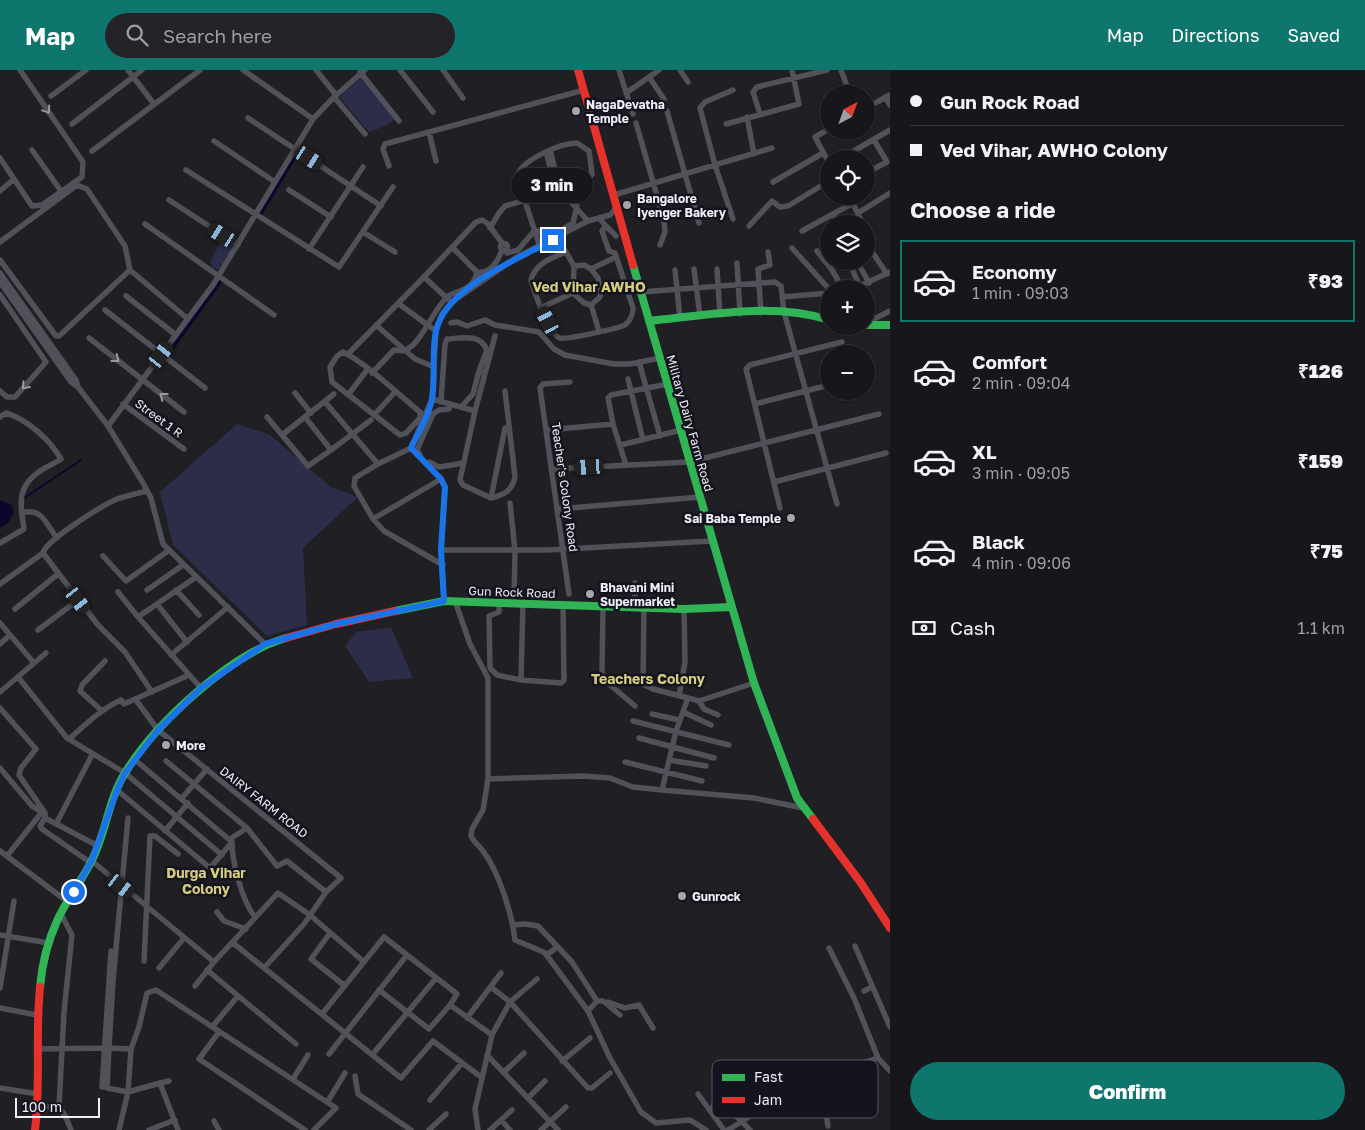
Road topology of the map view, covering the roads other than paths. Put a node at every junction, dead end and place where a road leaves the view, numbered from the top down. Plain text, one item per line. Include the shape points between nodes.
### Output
1 (20, 70) edge
2 (86, 70) edge
3 (128, 70) edge
4 (142, 70) edge
5 (200, 70) edge
6 (243, 70) edge
7 (316, 70) edge
8 (400, 70) edge
9 (443, 70) edge
10 (578, 70) edge
11 (618, 70) edge
12 (659, 70) edge
13 (680, 70) edge
14 (792, 70) edge
15 (827, 70) edge
16 (841, 70) edge
17 (361, 71) edge
18 (192, 72) edge
19 (133, 77) junction
20 (649, 77) junction
21 (794, 79) junction
22 (688, 82) dead end
23 (847, 85) edge
24 (584, 90) junction
25 (733, 90) dead end
26 (626, 93) junction
27 (51, 96) dead end
28 (335, 96) junction
29 (888, 96) edge
30 (463, 98) dead end
31 (664, 99) dead end
32 (875, 103) edge
33 (154, 104) junction
34 (890, 105) edge
35 (667, 111) dead end
36 (433, 112) dead end
37 (633, 114) dead end
38 (760, 114) junction
39 (747, 117) junction
40 (248, 118) dead end
41 (313, 119) junction
42 (399, 121) dead end
43 (636, 123) dead end
44 (72, 124) dead end
45 (726, 124) dead end
46 (890, 130) edge
47 (429, 132) junction
48 (365, 134) dead end
49 (820, 134) edge
50 (875, 139) edge
51 (874, 140) joint
52 (214, 141) dead end
53 (772, 148) dead end
54 (295, 149) junction
55 (32, 150) dead end
56 (822, 150) edge
57 (856, 150) edge
58 (92, 151) dead end
59 (548, 151) junction
60 (754, 154) junction
61 (820, 155) edge
62 (0, 158) edge
63 (436, 161) dead end
64 (888, 164) edge
65 (715, 165) junction
66 (389, 166) dead end
67 (363, 167) dead end
68 (875, 169) edge
69 (186, 170) dead end
70 (685, 174) junction
71 (14, 179) junction
72 (275, 182) junction
73 (774, 182) dead end
74 (653, 183) junction
75 (350, 186) junction
76 (393, 186) dead end
77 (820, 186) edge
78 (289, 190) dead end
79 (558, 190) junction
80 (0, 191) edge
81 (61, 191) junction
82 (890, 193) edge
83 (614, 195) junction
84 (169, 200) dead end
85 (525, 201) junction
86 (849, 205) edge
87 (854, 205) edge
88 (381, 206) junction
89 (577, 206) junction
90 (617, 207) junction
91 (858, 213) joint
92 (610, 214) junction
93 (833, 214) joint
94 (256, 215) junction
95 (331, 217) junction
96 (599, 218) junction
97 (733, 219) dead end
98 (588, 221) junction
99 (621, 222) junction
100 (699, 223) dead end
101 (145, 224) dead end
102 (606, 226) junction
103 (749, 226) dead end
104 (490, 228) junction
105 (535, 230) junction
106 (802, 231) dead end
107 (363, 232) junction
108 (616, 236) dead end
109 (558, 238) junction
110 (0, 242) edge
111 (238, 245) junction
112 (660, 245) dead end
113 (452, 247) junction
114 (540, 247) junction
115 (792, 248) dead end
116 (309, 249) junction
117 (504, 249) junction
118 (817, 251) dead end
119 (395, 252) dead end
120 (566, 252) junction
121 (768, 252) dead end
122 (616, 257) junction
123 (875, 258) edge
124 (0, 260) edge
125 (512, 260) junction
126 (737, 263) dead end
127 (574, 266) junction
128 (717, 268) dead end
129 (591, 269) junction
130 (694, 269) dead end
131 (130, 270) junction
132 (675, 270) dead end
133 (477, 272) junction
134 (0, 273) edge
135 (889, 273) edge
136 (219, 275) junction
137 (424, 277) junction
138 (484, 279) junction
139 (821, 280) edge
140 (838, 280) edge
141 (875, 280) edge
142 (0, 282) edge
143 (626, 283) junction
144 (759, 284) junction
145 (719, 286) junction
146 (738, 286) junction
147 (697, 287) junction
148 (676, 289) junction
149 (601, 292) junction
150 (641, 292) junction
151 (573, 293) junction
152 (820, 295) edge
153 (0, 296) edge
154 (126, 296) dead end
155 (446, 297) junction
156 (782, 297) junction
157 (452, 302) junction
158 (399, 304) junction
159 (591, 305) junction
160 (540, 308) junction
161 (105, 310) dead end
162 (890, 310) edge
163 (784, 312) junction
164 (761, 313) junction
165 (740, 314) junction
166 (274, 315) dead end
167 (720, 315) junction
168 (700, 316) junction
169 (820, 317) edge
170 (680, 318) junction
171 (188, 319) junction
172 (875, 319) edge
173 (649, 321) junction
174 (31, 323) junction
175 (451, 323) dead end
176 (875, 324) edge
177 (376, 325) junction
178 (890, 325) edge
179 (20, 326) junction
180 (426, 326) junction
181 (41, 330) junction
182 (51, 330) junction
183 (436, 331) junction
184 (599, 331) junction
185 (26, 333) junction
186 (56, 336) junction
187 (176, 336) junction
188 (495, 336) dead end
189 (89, 338) dead end
190 (842, 342) dead end
191 (52, 346) junction
192 (405, 350) junction
193 (797, 353) junction
194 (348, 354) junction
195 (161, 355) junction
196 (660, 358) junction
197 (639, 362) junction
198 (61, 365) junction
199 (432, 366) junction
200 (370, 371) junction
201 (482, 372) junction
202 (628, 379) dead end
203 (142, 380) junction
204 (570, 382) dead end
205 (668, 384) junction
206 (820, 387) edge
207 (205, 388) dead end
208 (646, 389) junction
209 (807, 390) junction
210 (0, 391) edge
211 (395, 392) junction
212 (505, 392) dead end
213 (630, 392) junction
214 (295, 393) dead end
215 (334, 394) dead end
216 (348, 395) junction
217 (432, 399) junction
218 (441, 401) junction
219 (324, 402) junction
220 (123, 404) junction
221 (450, 404) junction
222 (755, 404) junction
223 (461, 407) junction
224 (475, 410) junction
225 (184, 412) dead end
226 (420, 412) junction
227 (311, 413) junction
228 (879, 414) dead end
229 (426, 416) junction
230 (0, 417) edge
231 (267, 417) dead end
232 (305, 417) junction
233 (373, 418) junction
234 (613, 424) junction
235 (108, 426) junction
236 (506, 428) dead end
237 (817, 429) junction
238 (547, 430) junction
239 (681, 430) junction
240 (353, 434) junction
241 (282, 435) junction
242 (660, 436) junction
243 (643, 440) junction
244 (765, 443) junction
245 (621, 446) junction
246 (411, 448) junction
247 (184, 449) dead end
248 (331, 450) junction
249 (886, 453) dead end
250 (689, 462) junction
251 (464, 463) junction
252 (378, 464) junction
253 (626, 464) junction
254 (827, 467) junction
255 (551, 469) junction
256 (441, 479) junction
257 (774, 482) junction
258 (147, 491) junction
259 (700, 497) junction
260 (491, 498) junction
261 (510, 503) dead end
262 (837, 504) dead end
263 (780, 508) dead end
264 (558, 509) junction
265 (22, 513) junction
266 (373, 519) junction
267 (57, 538) junction
268 (712, 541) junction
269 (0, 543) edge
270 (564, 549) junction
271 (441, 550) junction
272 (515, 550) junction
273 (168, 551) junction
274 (43, 553) junction
275 (103, 556) dead end
276 (183, 565) junction
277 (443, 565) junction
278 (58, 574) junction
279 (196, 577) junction
280 (635, 583) dead end
281 (0, 584) edge
282 (147, 590) dead end
283 (176, 590) junction
284 (118, 592) dead end
285 (570, 594) dead end
286 (78, 600) junction
287 (444, 601) junction
288 (455, 601) junction
289 (499, 602) junction
290 (514, 602) junction
291 (523, 602) junction
292 (157, 604) junction
293 (563, 605) junction
294 (731, 606) junction
295 (228, 607) junction
296 (603, 607) junction
297 (634, 607) junction
298 (644, 607) junction
299 (15, 609) dead end
300 (684, 609) junction
301 (199, 614) dead end
302 (138, 617) junction
303 (0, 623) edge
304 (38, 630) dead end
305 (10, 635) junction
306 (187, 642) junction
307 (0, 644) edge
308 (265, 644) junction
309 (46, 653) dead end
310 (171, 655) junction
311 (105, 661) dead end
312 (34, 663) junction
313 (189, 675) junction
314 (18, 678) junction
315 (522, 680) junction
316 (754, 683) junction
317 (201, 688) junction
318 (0, 692) edge
319 (152, 692) junction
320 (679, 696) junction
321 (688, 698) junction
322 (136, 700) junction
323 (699, 701) junction
324 (636, 706) dead end
325 (0, 708) edge
326 (102, 711) junction
327 (683, 712) junction
328 (652, 714) dead end
329 (718, 715) dead end
330 (680, 720) junction
331 (633, 721) dead end
332 (711, 725) dead end
333 (158, 730) junction
334 (676, 731) junction
335 (639, 738) dead end
336 (69, 740) junction
337 (729, 745) dead end
338 (673, 747) junction
339 (92, 755) junction
340 (714, 758) dead end
341 (134, 760) junction
342 (669, 760) junction
343 (166, 761) dead end
344 (625, 762) dead end
345 (706, 766) dead end
346 (0, 768) edge
347 (207, 769) junction
348 (666, 771) junction
349 (125, 773) junction
350 (488, 779) junction
351 (702, 780) dead end
352 (194, 784) junction
353 (117, 790) junction
354 (662, 790) junction
355 (182, 798) junction
356 (188, 803) junction
357 (803, 808) junction
358 (44, 814) junction
359 (177, 816) junction
360 (128, 818) dead end
361 (56, 824) junction
362 (247, 828) junction
363 (166, 831) junction
364 (231, 840) junction
365 (160, 841) junction
366 (98, 846) junction
367 (0, 851) edge
368 (178, 854) dead end
369 (222, 855) junction
370 (7, 856) junction
371 (92, 862) junction
372 (121, 886) junction
373 (326, 892) junction
374 (14, 901) dead end
375 (68, 902) junction
376 (148, 906) junction
377 (217, 912) dead end
378 (60, 914) junction
379 (310, 915) junction
380 (255, 917) junction
381 (514, 925) junction
382 (890, 928) edge
383 (246, 929) junction
384 (330, 933) junction
385 (0, 935) edge
386 (8, 936) junction
387 (184, 938) junction
388 (48, 943) junction
389 (233, 943) junction
390 (855, 946) dead end
391 (557, 947) junction
392 (830, 948) dead end
393 (111, 950) dead end
394 (545, 953) junction
395 (407, 955) junction
396 (144, 961) dead end
397 (214, 962) junction
398 (364, 962) junction
399 (159, 968) dead end
400 (264, 968) junction
401 (207, 970) junction
402 (501, 973) dead end
403 (436, 978) junction
404 (537, 979) dead end
405 (194, 986) dead end
406 (345, 986) junction
407 (491, 987) junction
408 (872, 987) junction
409 (0, 988) edge
410 (379, 990) junction
411 (864, 991) dead end
412 (238, 996) junction
413 (600, 1001) junction
414 (510, 1002) junction
415 (450, 1004) junction
416 (0, 1008) edge
417 (588, 1011) junction
418 (408, 1012) junction
419 (322, 1014) junction
420 (620, 1014) dead end
421 (37, 1015) junction
422 (467, 1018) junction
423 (890, 1027) edge
424 (212, 1028) junction
425 (654, 1028) dead end
426 (220, 1032) junction
427 (344, 1032) junction
428 (492, 1035) junction
429 (590, 1038) dead end
430 (296, 1044) dead end
431 (106, 1048) junction
432 (37, 1049) junction
433 (61, 1049) junction
434 (131, 1049) junction
435 (524, 1053) dead end
436 (308, 1054) dead end
437 (328, 1054) dead end
438 (372, 1055) junction
439 (487, 1055) junction
440 (878, 1058) junction
441 (872, 1060) edge
442 (562, 1061) junction
443 (462, 1064) junction
444 (890, 1071) edge
445 (504, 1072) junction
446 (345, 1073) dead end
447 (610, 1073) dead end
448 (354, 1076) dead end
449 (481, 1077) junction
450 (293, 1079) junction
451 (169, 1081) dead end
452 (545, 1081) dead end
453 (160, 1083) junction
454 (0, 1088) edge
455 (128, 1092) junction
456 (38, 1094) junction
457 (698, 1094) dead end
458 (528, 1098) junction
459 (430, 1100) dead end
460 (328, 1101) junction
461 (38, 1106) junction
462 (566, 1106) dead end
463 (59, 1107) junction
464 (512, 1110) dead end
465 (710, 1110) joint
466 (712, 1113) edge
467 (446, 1114) dead end
468 (716, 1118) edge
469 (738, 1118) edge
470 (747, 1118) edge
471 (827, 1118) edge
472 (175, 1120) junction
473 (501, 1120) junction
474 (214, 1121) dead end
475 (550, 1121) junction
476 (742, 1122) junction
477 (828, 1126) dead end
478 (35, 1130) edge
479 (71, 1130) edge
480 (119, 1130) edge
481 (149, 1130) edge
482 (178, 1130) edge
483 (219, 1130) edge
484 (305, 1130) edge
485 (314, 1130) edge
486 (411, 1130) edge
487 (429, 1130) edge
488 (478, 1130) edge
489 (490, 1130) edge
490 (510, 1130) edge
491 (541, 1130) edge
492 (558, 1130) edge
493 (706, 1130) edge
494 (724, 1130) edge
495 (728, 1130) edge
496 (750, 1130) edge

1 -> 81 street via 83,162 82,176
2 - 27 street
3 - 19 street
4 - 19 street
5 - 18 street
6 - 41 street
7 - 28 street
8 - 36 street
9 - 30 street
10 - 24 main road, Military Dairy Farm Road
11 - 26 street
12 - 20 street
13 - 22 street
14 - 21 street
15 - 21 street
16 - 23 street
17 - 28 street
17 - 42 street
18 - 33 street
19 - 33 street
19 - 44 street
20 - 26 street
20 - 31 street
21 - 38 street via 799,104
21 - 38 street via 754,89
24 - 47 street
24 - 83 main road, Military Dairy Farm Road
25 - 65 street via 705,102 700,108
26 - 37 street
28 - 41 street
28 - 48 street
29 - 32 street
29 - 34 street
33 - 58 street
35 - 70 street
38 - 39 street
39 - 45 street
39 - 60 street
40 - 54 street
41 - 54 street
43 - 74 street
46 - 50 street
47 - 63 street
47 - 66 street via 386,144 383,149
49 - 56 street via 815,137
51 - 57 street
51 - 64 street
52 - 72 street
53 - 60 street
54 - 72 street
54 - 75 street
55 - 81 street
59 - 79 street
59 - 79 street via 577,143 589,151 592,170 589,180
59 - 85 street via 518,173
60 - 65 street
61 - 73 street
62 - 71 street
64 - 68 street
65 - 70 street
65 - 97 street
67 - 75 street
69 - 94 street
70 - 74 street
70 - 100 street
71 - 80 street
71 - 81 street via 32,206 42,205
72 - 94 street
74 - 83 street
74 - 112 street via 666,232
75 - 88 street
75 - 95 street
76 - 88 street
77 - 103 street via 788,206 780,207 772,200
78 - 95 street
79 - 85 street
79 - 89 street
82 - 91 street
83 - 90 main road, Military Dairy Farm Road
84 - 111 street
85 - 104 street via 505,206
85 - 105 street
86 - 93 street
87 - 91 street
88 - 107 street
89 - 98 street
89 - 105 street via 574,223 554,235
90 - 92 street
90 - 99 main road, Military Dairy Farm Road
92 - 96 street
92 - 99 street
93 - 106 street
94 - 111 street
94 - 116 street
95 - 116 street
96 - 98 street
96 - 102 street
98 - 109 street
99 - 150 main road, Military Dairy Farm Road
101 - 136 street
102 - 108 street
102 - 122 street via 602,231 605,244
104 - 113 street via 482,220 476,222
104 - 117 street
105 - 114 street
105 - 117 street via 518,250
107 - 116 street via 339,267
107 - 119 street
109 - 114 street
109 - 120 street
110 - 131 street via 77,186 82,186 125,246
111 - 136 street
113 - 133 street
113 - 137 street
114 - 125 street
115 - 139 street
117 - 125 street
117 - 133 street via 490,270
118 - 140 street
120 - 127 street
120 - 160 street via 542,264 532,274
121 - 144 street via 770,265 758,267
122 - 129 street
122 - 143 street
123 - 135 street
124 - 182 street
125 - 138 street
126 - 146 street
127 - 129 street via 584,265
127 - 151 street
128 - 145 street
129 - 149 street via 598,278
130 - 147 street
131 - 171 street
131 - 186 street via 81,318
132 - 148 street
133 - 138 street
133 - 155 street via 464,290
134 - 174 street
135 - 141 street
136 - 166 street
136 - 171 street
137 - 155 street
137 - 158 street
138 - 157 street
142 - 174 street
143 - 149 street
143 - 184 street via 633,314 624,325
144 - 146 street
144 - 156 street via 778,284
144 - 164 street
145 - 146 street
145 - 147 street
145 - 167 street
146 - 165 street
147 - 148 street
147 - 168 street
148 - 150 street
148 - 170 street
149 - 159 street via 600,298
150 - 173 main road, Military Dairy Farm Road
151 - 159 street
151 - 160 street
152 - 156 street
153 - 179 street
154 - 187 street
155 - 157 street
155 - 180 street
156 - 163 street
157 - 183 street via 442,314
158 - 177 street
158 - 180 street
159 - 184 street
160 - 184 street via 554,334 560,338
161 - 195 street
162 - 172 street
163 - 164 main road
163 - 169 main road
163 - 193 street
164 - 165 main road
165 - 167 main road
167 - 168 main road
168 - 170 main road
170 - 173 main road
171 - 187 street
173 - 196 main road, Military Dairy Farm Road
174 - 179 street
174 - 181 street
174 - 185 street
174 - 198 street
175 - 197 street via 467,326 485,320 495,325 539,332 554,349 565,355 614,364
176 - 178 main road
177 - 192 street
177 - 194 street
179 - 185 street
180 - 183 street
180 - 192 street via 418,340
181 - 182 street via 47,333
181 - 191 street
182 - 186 street
183 - 199 street
185 -> 210 street via 46,362 15,396 7,397
186 - 191 street via 52,339
187 - 195 street
188 - 201 street
189 -> 203 street
190 - 193 street
191 - 198 street
192 - 199 street
192 - 200 street via 394,350
193 - 209 street
193 - 222 street via 748,366 746,372
194 - 200 street
194 - 216 street via 343,352 337,356 330,367 332,382
195 - 203 street
195 - 207 street
196 - 197 street
196 - 205 main road, Military Dairy Farm Road
197 - 208 street
198 - 235 street
199 - 217 street
200 - 211 street
200 - 216 street
201 - 218 street via 487,350 484,344 470,337 447,339
201 - 223 street via 473,394
201 - 224 street
202 - 213 street
203 - 220 street
225 -> 203 street
204 - 238 street, Teacher's Colony Road via 543,384 540,388
205 - 208 street
205 - 239 main road, Military Dairy Farm Road
206 - 209 street
208 - 213 street
208 - 242 street
209 - 222 street
209 - 237 street
211 - 226 street
211 - 233 street
212 - 260 street via 515,477 508,492
213 - 234 street via 608,398
213 - 243 street
214 - 227 street
215 - 219 street
216 - 233 street
217 - 218 street
217 - 229 street
218 - 221 street
219 - 227 street
219 - 240 street
220 - 235 street
220 - 247 street, Street 1 R
221 - 223 street
221 - 251 street via 449,409 436,411 430,418 418,452 435,467
222 - 244 street
223 - 224 street
224 - 251 street
226 - 229 street
226 - 233 street via 420,418 402,435
227 - 232 street
228 - 237 street
229 - 246 street
230 - 265 street via 6,413 20,418 61,459 41,470 23,490 20,500
231 - 241 street
232 - 241 street
232 - 248 street
233 - 240 street
234 - 238 street
234 - 245 street
235 - 258 street
236 - 260 street
237 - 244 street
237 - 254 street
238 - 255 street, Teacher's Colony Road
239 - 242 street
239 - 250 main road, Military Dairy Farm Road
240 - 248 street
240 - 252 street
241 - 248 street via 308,466
242 - 243 street
243 - 245 street
244 - 250 street
244 - 257 street
245 - 253 street
246 - 252 street
246 - 256 street
249 - 254 street
250 - 253 street
250 - 259 main road, Military Dairy Farm Road
251 - 260 street via 461,483
252 - 266 street via 353,482
253 - 255 street
254 - 257 street
254 - 262 street
255 - 264 street, Teacher's Colony Road
256 - 266 street
256 - 271 street via 445,487
257 - 263 street
258 - 267 street via 108,504
258 - 273 street via 159,536
259 - 264 street
259 - 268 main road, Military Dairy Farm Road
261 - 272 street
264 - 270 street, Teacher's Colony Road
265 - 267 street via 37,512
265 - 269 street via 24,529
266 - 277 street via 394,538
267 - 274 street via 46,546
268 - 270 street
268 - 294 main road, Military Dairy Farm Road
270 - 272 street
270 - 285 street, Teacher's Colony Road
271 - 272 street
271 - 277 street
272 - 290 street
273 - 275 street via 126,581
273 - 276 street
274 - 278 street
274 - 281 street
276 - 279 street
276 - 282 street
277 - 287 street
278 - 286 street
278 - 299 street
279 - 283 street
279 - 295 street
280 - 297 street
283 - 292 street
283 - 301 street
284 - 302 street
286 - 304 street
286 - 319 street via 125,652
287 - 288 main road, Gun Rock Road
287 - 308 main road, Gun Rock Road via 336,624
288 - 289 main road, Gun Rock Road
288 - 350 street via 470,644 488,678
289 - 290 main road, Gun Rock Road
289 - 315 street via 500,612 489,616 490,668 497,675
290 - 291 main road, Gun Rock Road
291 - 293 main road, Gun Rock Road
291 - 315 street
292 - 302 street
292 - 306 street
293 - 296 main road, Gun Rock Road
293 - 315 street via 563,682
294 - 300 main road, Gun Rock Road
294 - 316 main road, Military Dairy Farm Road
295 - 306 street
295 - 308 street
296 - 297 main road, Gun Rock Road
296 - 324 street via 602,673 609,684
297 - 298 main road, Gun Rock Road
298 - 300 main road, Gun Rock Road
298 - 320 street via 642,680 646,687
300 - 320 street via 685,662
302 - 310 street
303 - 305 street
305 - 307 street
305 - 312 street
306 - 310 street
308 - 317 main road, Gun Rock Road
309 - 312 street
310 - 313 street
311 - 326 street via 80,691
312 - 314 street
313 - 317 street
313 - 319 street
314 - 318 street
314 - 336 street
316 - 323 street
316 - 357 main road, Military Dairy Farm Road
317 - 333 main road, Gun Rock Road
319 - 322 street
320 - 321 street
321 - 323 street
321 - 327 street
322 - 326 street via 124,704 121,700
322 - 333 street, DAIRY FARM ROAD
323 - 329 street via 704,710
325 - 358 street via 36,749 19,775
326 - 336 street
327 - 330 street
327 - 332 street
328 - 330 street
330 - 334 street
331 - 334 street
333 - 341 main road, Gun Rock Road
333 - 347 street, DAIRY FARM ROAD
334 - 337 street
334 - 338 street
335 - 338 street
336 - 339 street
338 - 340 street
338 - 342 street
339 - 349 street
339 - 361 street
341 - 349 main road, Gun Rock Road
341 - 355 street
342 - 345 street
342 - 348 street
343 - 352 street
344 - 348 street
346 - 358 street via 32,806
347 - 352 street
347 - 373 street, DAIRY FARM ROAD via 341,878
348 - 351 street
348 - 354 street
349 - 353 main road, Gun Rock Road
349 - 359 street
350 - 354 street via 583,776 610,778 633,787
350 - 381 street via 483,810 471,836 492,867
352 - 355 street
352 - 362 street
353 - 363 street
353 - 366 main road, Gun Rock Road
354 - 357 street via 754,798
355 - 356 street
356 - 359 street
356 - 364 street
357 - 382 main road, Military Dairy Farm Road via 861,883
358 - 361 street
358 - 370 street
358 - 371 street via 42,829
359 - 363 street
359 - 369 street
360 - 372 street
361 - 366 street
362 - 364 street
362 - 373 street via 277,866 287,861
363 - 365 street
363 - 369 street via 210,868
364 - 369 street
364 - 380 street via 232,856 249,909
365 - 368 street
365 - 376 street via 150,836
366 - 371 main road, Gun Rock Road
367 - 370 street
370 - 375 street
371 - 372 street
371 - 375 main road, Gun Rock Road
372 - 376 street
372 - 431 street
373 - 379 street
374 - 386 street
375 - 378 main road, Gun Rock Road
376 - 387 street
376 - 396 street
377 - 383 street via 224,921
378 - 388 main road, Gun Rock Road
378 - 433 street via 72,935
379 - 380 street via 278,893
379 - 384 street
379 - 400 street
380 - 383 street
381 - 391 street via 538,926
381 - 394 street via 515,940
383 - 389 street
384 - 398 street
384 - 406 street via 311,959
385 - 386 street
386 - 388 street
386 - 409 street
387 - 397 street
387 - 399 street
388 - 421 main road, Gun Rock Road via 43,958
389 - 397 street
389 - 400 street
390 - 408 street
391 - 394 street
391 - 413 street
392 - 440 street
393 - 431 street
394 - 417 street
395 - 398 street via 384,937
395 - 403 street
395 - 410 street
397 - 401 street
398 - 406 street
400 - 419 street
401 - 405 street
401 - 412 street
402 - 407 street
403 - 415 street via 457,994
403 - 418 street
404 - 414 street
406 - 419 street
407 - 414 street
407 - 422 street
408 - 411 street
408 - 423 street
410 - 418 street
410 - 427 street
412 - 424 street
412 - 430 street
413 - 417 street
413 - 420 street
413 - 425 street via 625,1008 639,1005
414 - 428 street
414 - 442 street
415 - 418 street via 429,1029
415 - 422 street
416 - 421 street
417 - 493 street via 610,1058 644,1116 656,1123 690,1120
418 - 438 street
419 - 427 street
421 - 432 main road, Gun Rock Road
422 - 428 street
424 - 426 street
424 - 434 street via 156,990 151,990 147,993 140,1027
426 - 450 street
426 - 484 street via 200,1059
427 - 437 street
427 - 438 street
428 - 439 street
429 - 442 street
431 - 433 street
431 - 434 street
431 - 455 street via 107,1088
432 - 433 street
432 - 456 main road, Gun Rock Road
433 - 463 street
434 - 455 street
435 - 445 street
436 - 450 street
438 - 443 street via 401,1078 432,1041
439 - 445 street
439 - 449 street
440 - 441 street
440 - 444 street
442 - 447 street via 588,1088
443 - 449 street
443 - 459 street
445 - 458 street
446 - 460 street
448 - 486 street via 358,1094
449 - 488 street via 475,1109
450 - 460 street
451 - 453 street
452 - 458 street
453 - 455 street
453 - 472 street
454 - 456 street
455 - 480 street
456 - 461 main road, Gun Rock Road
457 - 465 street
458 - 475 street
460 - 485 street via 336,1108
461 - 463 street
461 - 478 main road, Gun Rock Road
462 - 475 street
463 - 479 street via 64,1111
464 - 473 street
465 - 466 street
467 - 487 street
468 - 494 street
469 - 476 street
470 - 476 street
471 - 477 street
472 - 481 street
472 - 482 street
473 - 489 street
473 - 490 street
474 - 483 street
475 - 491 street
475 - 492 street
476 - 495 street
476 - 496 street

